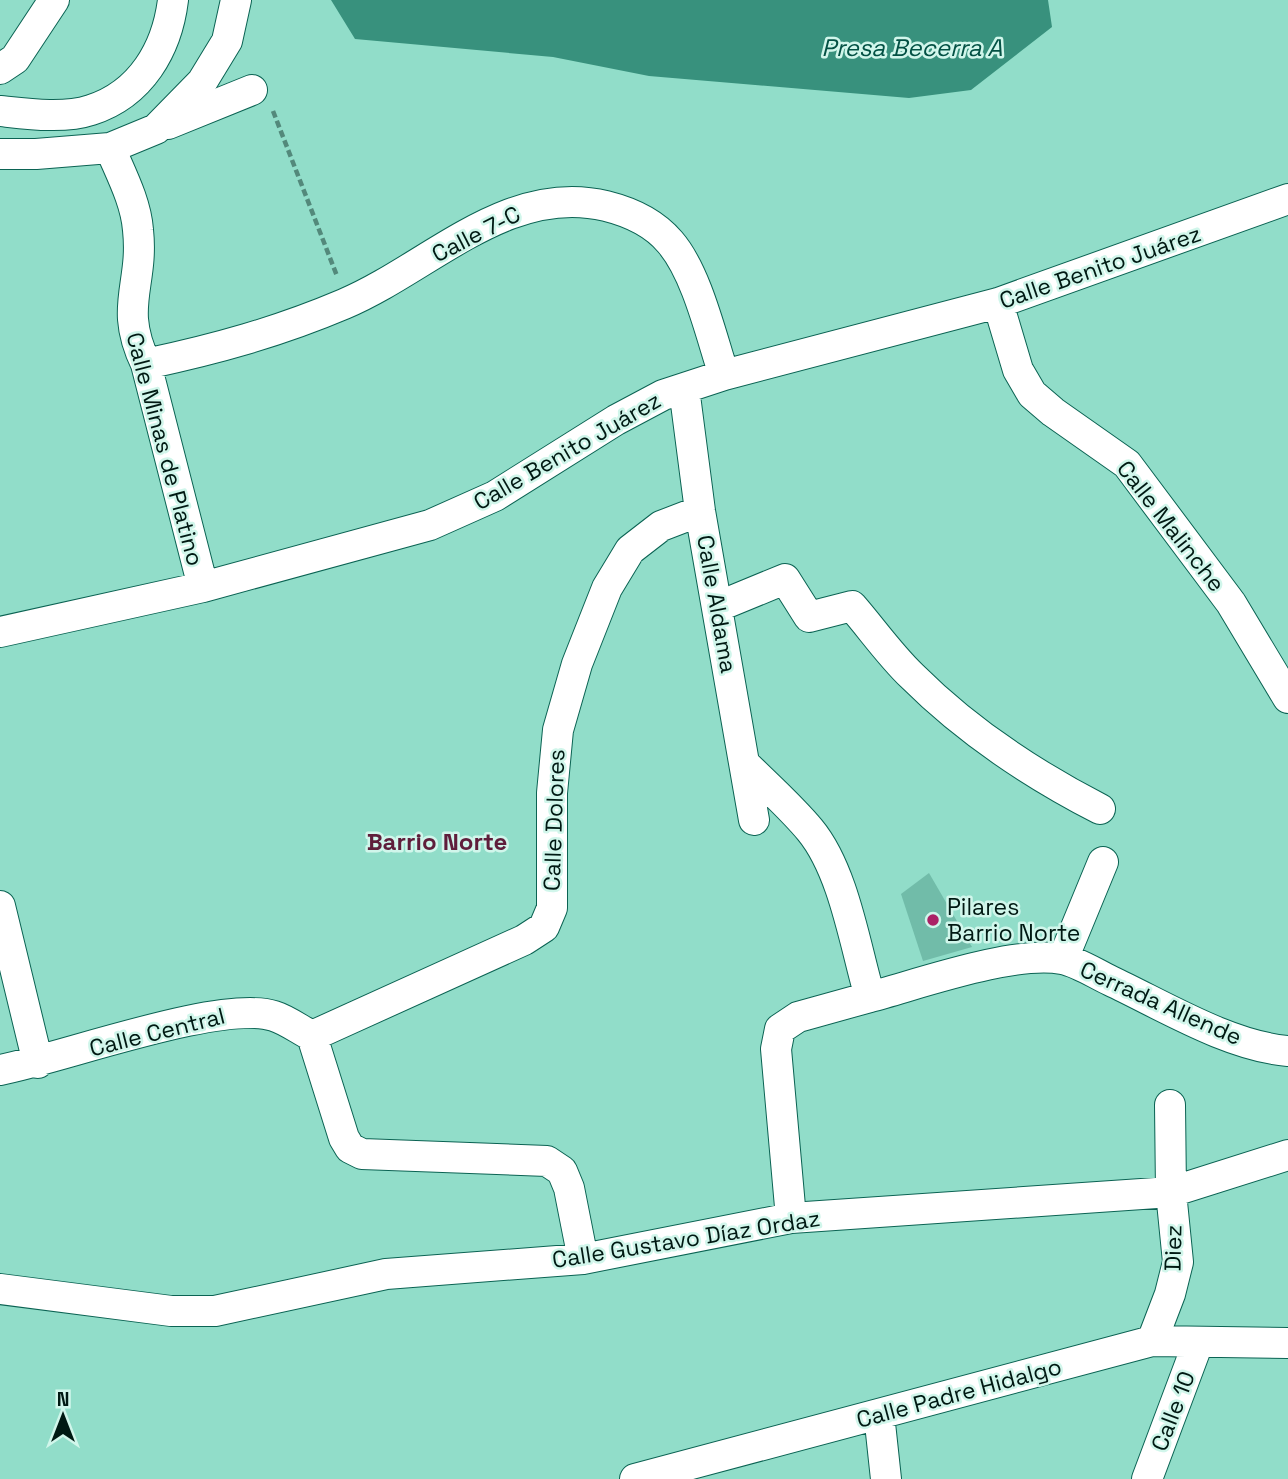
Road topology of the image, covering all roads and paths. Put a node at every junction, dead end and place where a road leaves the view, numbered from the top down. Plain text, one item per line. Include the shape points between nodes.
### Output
1 (54, 0) edge
2 (173, 0) edge
3 (236, 0) edge
4 (0, 69) edge
5 (252, 90) joint
6 (0, 111) edge
7 (156, 129) junction
8 (110, 148) junction
9 (0, 153) edge
10 (1286, 204) edge
11 (348, 302) junction
12 (998, 303) junction
13 (146, 364) junction
14 (724, 374) junction
15 (684, 388) junction
16 (700, 511) junction
17 (203, 587) junction
18 (717, 607) junction
19 (0, 632) edge
20 (1288, 698) edge
21 (746, 765) junction
22 (1101, 809) dead end
23 (754, 820) dead end
24 (1103, 862) dead end
25 (0, 906) edge
26 (1063, 959) junction
27 (870, 997) junction
28 (312, 1036) junction
29 (1288, 1051) edge
30 (38, 1063) junction
31 (0, 1070) edge
32 (1170, 1105) dead end
33 (1288, 1155) edge
34 (1171, 1192) junction
35 (790, 1218) junction
36 (583, 1259) junction
37 (0, 1289) edge
38 (1152, 1341) junction
39 (1198, 1343) junction
40 (1288, 1343) edge
41 (880, 1415) junction
42 (635, 1479) edge
43 (886, 1479) edge
44 (1147, 1479) edge

1 - 4 street via 15,58
2 - 6 street via 164,39 140,82 91,110 38,115
3 - 7 street via 226,41 202,82
5 - 7 street
5 - 11 path via 263,93 272,107
7 - 8 street
8 - 9 street
8 - 13 street, Calle Minas de Platino via 138,230 130,316
10 - 12 street, Calle Benito Juárez
11 - 13 street, Calle 7-C via 232,346
11 - 14 street, Calle 7-C via 509,213 546,202 589,202 624,210 649,223 671,243 689,273
12 - 14 street, Calle Benito Juárez
12 - 20 street, Calle Malinche via 1018,370 1032,394 1127,464 1231,603
13 - 17 street, Calle Minas de Platino
14 - 15 street, Calle Benito Juárez
15 - 16 street, Calle Aldama
15 - 17 street, Calle Benito Juárez via 616,420 495,496 430,525
16 - 18 street, Calle Aldama
16 - 28 street, Calle Dolores via 661,526 630,551 607,588 577,664 558,730 552,793 552,908 544,927
17 - 19 street, Calle Benito Juárez
18 - 21 street, Calle Aldama
18 - 22 street via 785,579 809,617 852,606 911,676 972,729 1046,781
21 - 23 street, Calle Aldama
21 - 27 street via 811,831 823,850 835,873
24 - 26 street
25 - 30 street
26 - 27 street, Cerrada Allende via 1002,963
26 - 29 street, Cerrada Allende via 1235,1038
27 - 35 street, Cerrada Allende via 798,1017 780,1029 776,1049
28 - 30 street, Calle Central via 273,1016 239,1012 199,1018
28 - 36 street via 350,1148 362,1154 548,1161 562,1171 569,1188
30 - 31 street, Calle Central
32 - 34 street, Diez
33 - 34 street, Calle Gustavo Díaz Ordaz
34 - 35 street, Calle Gustavo Díaz Ordaz
34 - 38 street, Diez via 1178,1262
35 - 36 street, Calle Gustavo Díaz Ordaz
36 - 37 street, Calle Gustavo Díaz Ordaz via 386,1274 215,1311 170,1311
38 - 39 street, Calle Padre Hidalgo
38 - 41 street, Calle Padre Hidalgo
39 - 40 street, Calle Padre Hidalgo
39 - 44 street, Calle 10
41 - 42 street, Calle Padre Hidalgo
41 - 43 street

